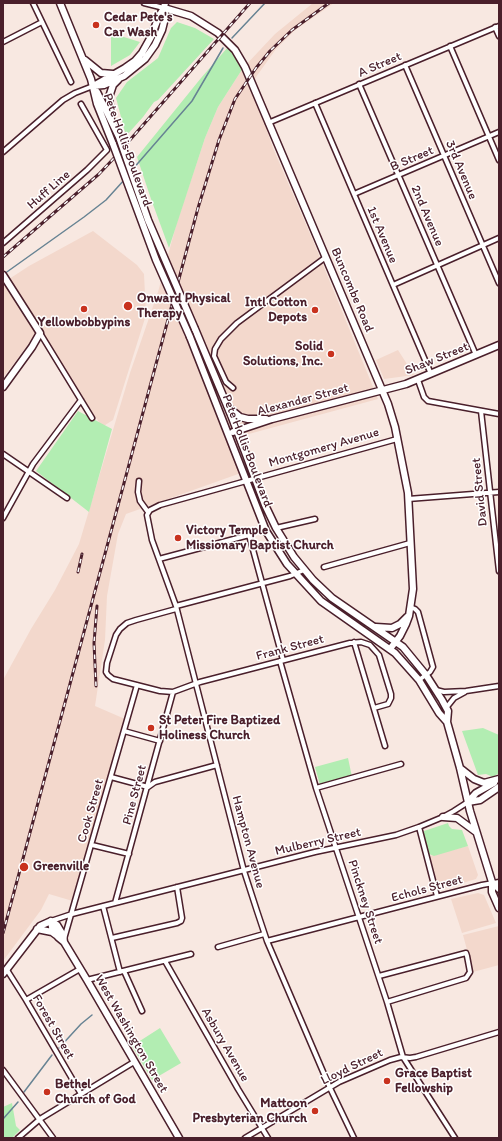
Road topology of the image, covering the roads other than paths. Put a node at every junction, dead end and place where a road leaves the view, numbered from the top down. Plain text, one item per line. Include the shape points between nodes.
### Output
1 (33, 3) edge
2 (60, 3) edge
3 (144, 3) edge
4 (165, 6) edge
5 (42, 22) junction
6 (497, 27) edge
7 (499, 36) edge
8 (3, 42) edge
9 (450, 46) junction
10 (83, 58) junction
11 (405, 65) junction
12 (116, 77) junction
13 (70, 82) dead end
14 (359, 84) junction
15 (93, 86) junction
16 (315, 103) junction
17 (81, 104) dead end
18 (111, 121) junction
19 (268, 123) junction
20 (499, 132) edge
21 (489, 137) junction
22 (3, 152) edge
23 (444, 156) junction
24 (499, 160) edge
25 (399, 175) junction
26 (354, 194) junction
27 (499, 238) edge
28 (3, 243) edge
29 (483, 245) junction
30 (326, 257) junction
31 (438, 265) junction
32 (3, 276) edge
33 (499, 283) edge
34 (393, 285) junction
35 (40, 333) junction
36 (499, 345) edge
37 (476, 355) junction
38 (431, 374) junction
39 (418, 380) junction
40 (3, 387) edge
41 (233, 388) dead end
42 (383, 390) junction
43 (81, 400) junction
44 (226, 404) junction
45 (481, 411) junction
46 (499, 414) edge
47 (92, 418) dead end
48 (272, 419) junction
49 (236, 430) junction
50 (229, 433) junction
51 (397, 438) junction
52 (3, 454) edge
53 (29, 471) junction
54 (255, 478) junction
55 (246, 480) junction
56 (138, 482) dead end
57 (490, 492) junction
58 (499, 492) edge
59 (67, 498) dead end
60 (408, 499) junction
61 (148, 512) junction
62 (3, 518) edge
63 (315, 519) dead end
64 (276, 528) junction
65 (410, 543) junction
66 (159, 559) junction
67 (324, 567) dead end
68 (304, 570) junction
69 (499, 571) edge
70 (295, 574) junction
71 (262, 583) junction
72 (176, 607) junction
73 (410, 607) junction
74 (408, 616) junction
75 (374, 626) junction
76 (354, 642) junction
77 (396, 642) junction
78 (390, 649) junction
79 (281, 661) junction
80 (426, 675) junction
81 (419, 680) junction
82 (195, 684) junction
83 (137, 685) junction
84 (499, 686) edge
85 (436, 690) junction
86 (466, 691) junction
87 (173, 692) junction
88 (374, 708) junction
89 (446, 709) junction
90 (447, 722) junction
91 (124, 731) junction
92 (160, 741) junction
93 (385, 746) dead end
94 (400, 764) dead end
95 (217, 766) junction
96 (460, 768) junction
97 (111, 777) junction
98 (499, 780) edge
99 (148, 787) junction
100 (499, 787) edge
101 (316, 788) junction
102 (468, 802) junction
103 (443, 817) junction
104 (419, 827) junction
105 (476, 832) junction
106 (92, 845) junction
107 (337, 847) junction
108 (129, 854) junction
109 (244, 870) junction
110 (496, 882) edge
111 (177, 887) junction
112 (499, 889) edge
113 (437, 896) junction
114 (115, 903) junction
115 (103, 906) junction
116 (499, 908) edge
117 (72, 914) junction
118 (360, 917) junction
119 (51, 920) junction
120 (37, 928) junction
121 (264, 934) junction
122 (58, 937) junction
123 (112, 938) junction
124 (267, 941) junction
125 (64, 942) junction
126 (218, 947) dead end
127 (191, 954) dead end
128 (165, 961) junction
129 (80, 968) junction
130 (122, 971) junction
131 (5, 972) edge
132 (379, 976) junction
133 (87, 980) junction
134 (26, 1000) junction
135 (387, 1002) junction
136 (142, 1011) dead end
137 (499, 1032) edge
138 (403, 1057) junction
139 (134, 1062) junction
140 (3, 1070) edge
141 (330, 1088) junction
142 (81, 1094) junction
143 (40, 1119) junction
144 (262, 1128) junction
145 (18, 1138) edge
146 (53, 1138) edge
147 (179, 1138) edge
148 (245, 1138) edge
149 (268, 1138) edge
150 (354, 1138) edge
151 (455, 1138) edge

1 - 5 street
2 - 10 main road
3 - 4 street, Buncombe Road
4 - 12 main road via 166,18 155,45 139,65
4 - 19 main road, Buncombe Road via 191,16 228,41 246,67
5 - 8 street
5 - 13 street
6 - 7 street
6 - 9 street, A Street
9 - 11 street, A Street
9 - 21 street
10 - 12 main road via 101,73
10 - 15 main road
11 - 14 street, A Street
11 - 23 street, 3rd Avenue
12 - 15 main road via 104,85
12 - 18 main road via 109,98
14 - 16 street, A Street
14 - 25 street, 2nd Avenue
15 - 18 main road, Pete Hollis Boulevard
15 - 22 street via 63,100
15 - 50 main road, Pete Hollis Boulevard, bridge via 97,104 151,246
16 - 19 street, A Street
16 - 26 street, 1st Avenue
17 - 28 street, Huff Line via 107,150 88,170
18 - 44 main road, Pete Hollis Boulevard, bridge via 148,220
19 - 30 main road, Buncombe Road
20 - 21 street, B Street
21 - 23 street, B Street
21 - 24 street
23 - 25 street, B Street
23 - 29 street, 3rd Avenue
25 - 26 street, B Street
25 - 31 street, 2nd Avenue
26 - 34 street, 1st Avenue
27 - 29 street
29 - 31 street
29 - 33 street, 3rd Avenue
30 - 41 street via 237,323 221,339 214,356 226,382
30 - 42 main road, Buncombe Road
31 - 34 street
31 - 37 street, 2nd Avenue
32 - 35 main road
34 - 38 street, 1st Avenue
35 - 40 main road
35 - 43 street
36 - 37 main road, Shaw Street
37 - 38 main road, Shaw Street
38 - 39 main road, Shaw Street
39 - 42 main road, Shaw Street
39 - 45 street via 428,401
42 - 48 main road, Alexander Street
42 - 51 main road, Buncombe Road
43 - 47 street
43 - 53 street
44 - 48 main road via 240,417
44 - 49 main road, Pete Hollis Boulevard
45 - 46 street
45 - 57 street, David Street
48 - 49 main road, Alexander Street
49 - 50 main road, Alexander Street
49 - 54 main road, Pete Hollis Boulevard
50 - 55 main road, Pete Hollis Boulevard
51 - 54 street, Montgomery Avenue
51 - 60 main road, Buncombe Road
52 - 53 street
53 - 59 street
53 - 62 street
54 - 55 street, Montgomery Avenue
54 - 64 main road, Pete Hollis Boulevard
55 - 61 street, Montgomery Avenue via 160,505
55 - 70 main road, Pete Hollis Boulevard via 266,531
56 - 61 street via 140,501
57 - 58 street
57 - 60 street
57 - 69 street, David Street
60 - 65 main road, Buncombe Road
61 - 66 street, Hampton Avenue via 152,540
63 - 64 street
64 - 68 main road, Pete Hollis Boulevard
65 - 67 street
65 - 73 main road, Buncombe Road via 413,589
66 - 71 street, Pinckney Street via 249,535
66 - 72 street, Hampton Avenue
68 - 70 street
68 - 75 main road, Pete Hollis Boulevard via 332,598
70 - 71 street
70 - 78 main road, Pete Hollis Boulevard via 321,601
71 - 72 street
71 - 79 street, Pinckney Street
72 - 82 street, Hampton Avenue
72 - 83 street, Frank Street via 127,623 116,635 106,672 113,678
73 - 74 main road, Buncombe Road
73 - 80 street via 418,612 433,667
74 - 75 main road via 392,628
74 - 77 main road, Buncombe Road
75 - 77 main road, Pete Hollis Boulevard
76 - 79 street, Frank Street
76 - 88 street
76 - 88 street via 370,645 379,655 391,694 387,705
77 - 78 main road, Buncombe Road
77 - 80 main road, Pete Hollis Boulevard
78 - 81 main road, Pete Hollis Boulevard
79 - 82 street, Frank Street
79 - 101 street, Pinckney Street
80 - 81 street
80 - 85 main road, Pete Hollis Boulevard
81 - 90 main road, Pete Hollis Boulevard via 438,713
82 - 87 street, Frank Street
82 - 95 street, Hampton Avenue
83 - 87 street, Frank Street
83 - 91 street, Cook Street
84 - 86 street
85 - 86 street
85 - 89 main road, Pete Hollis Boulevard
86 - 89 street via 454,698
87 - 92 street, Pine Street
88 - 93 street
89 - 90 main road, Pete Hollis Boulevard
90 - 96 main road, Pete Hollis Boulevard
91 - 92 street
91 - 97 street, Cook Street
92 - 99 street, Pine Street
94 - 101 street
95 - 99 street via 155,782
95 - 109 street, Hampton Avenue
96 - 98 main road via 484,784
96 - 102 main road, Pete Hollis Boulevard
97 - 99 street
97 - 106 street, Cook Street
98 - 102 main road via 476,793
99 - 108 street, Pine Street
100 - 102 main road via 480,800
101 - 107 street, Pinckney Street
102 - 103 street, Mulberry Street
102 - 105 main road, Pete Hollis Boulevard
103 - 104 street, Mulberry Street
103 - 105 main road via 457,818
104 - 107 street, Mulberry Street via 396,835
104 - 113 street
105 - 110 main road, Pete Hollis Boulevard
106 - 108 street
106 - 117 street, Cook Street
107 - 109 street, Mulberry Street
107 - 118 street, Pinckney Street
108 - 114 street, Pine Street
109 - 111 street, Mulberry Street
109 - 121 street, Hampton Avenue
110 - 112 main road, Pete Hollis Boulevard
110 - 113 street, Echols Street
110 - 116 main road, Pete Hollis Boulevard via 492,892
111 - 114 street, Mulberry Street
111 - 123 street via 181,921
113 - 118 street, Echols Street
114 - 115 street, Mulberry Street
115 - 117 street, Mulberry Street
115 - 123 street
117 - 119 street, Mulberry Street
117 - 125 street, Cook Street
118 - 124 street, Echols Street
118 - 132 street, Pinckney Street
119 - 120 main road
119 - 122 main road, West Washington Street
119 - 125 main road, West Washington Street via 63,934
120 - 122 main road via 52,932
120 - 131 main road
121 - 124 street, Hampton Avenue
121 - 126 street
122 - 125 main road, West Washington Street
123 - 130 street
124 - 141 street, Hampton Avenue
125 - 129 main road, West Washington Street
127 - 128 street
128 - 130 street
128 - 144 street, Asbury Avenue
129 - 133 main road, West Washington Street
129 - 134 street
130 - 133 street
130 - 136 street
131 - 134 street, Forest Street
132 - 135 street, Pinckney Street
132 - 135 street via 466,953 470,969 466,978
133 - 139 main road, West Washington Street
134 - 142 street, Forest Street
135 - 138 street, Pinckney Street
137 - 138 street, Lloyd Street via 416,1057
138 - 141 street, Lloyd Street via 396,1057
138 - 151 street, Pinckney Street
139 - 142 street
139 - 147 main road, West Washington Street
140 - 143 street
141 - 144 street, Lloyd Street
141 - 150 street, Hampton Avenue
142 - 143 street
143 - 145 street
143 - 146 street
144 - 148 street, Lloyd Street
144 - 149 street, Asbury Avenue

